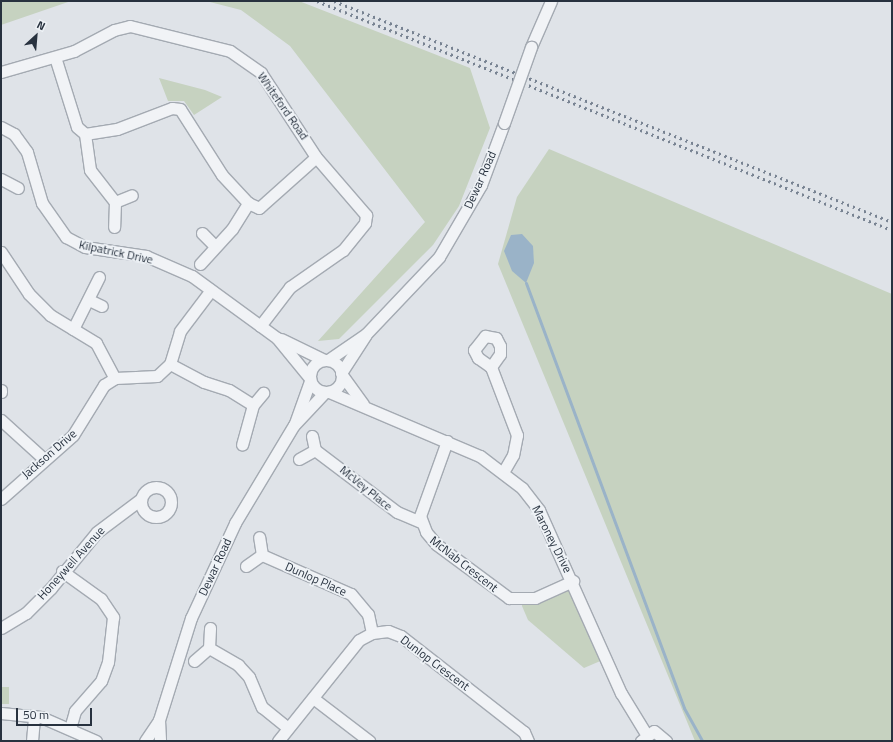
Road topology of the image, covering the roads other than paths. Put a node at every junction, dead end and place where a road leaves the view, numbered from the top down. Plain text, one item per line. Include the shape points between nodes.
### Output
1 (551, 1) edge
2 (55, 57) junction
3 (1, 72) edge
4 (1, 127) edge
5 (84, 134) junction
6 (316, 156) junction
7 (1, 182) edge
8 (18, 188) dead end
9 (132, 195) dead end
10 (115, 202) junction
11 (248, 203) junction
12 (114, 227) dead end
13 (202, 233) dead end
14 (214, 245) junction
15 (1, 252) edge
16 (200, 264) dead end
17 (99, 277) dead end
18 (211, 290) junction
19 (89, 300) junction
20 (102, 306) dead end
21 (260, 326) junction
22 (73, 329) junction
23 (366, 334) junction
24 (277, 338) junction
25 (326, 360) junction
26 (170, 364) junction
27 (492, 367) dead end
28 (341, 374) junction
29 (115, 378) junction
30 (310, 379) junction
31 (327, 392) junction
32 (263, 393) dead end
33 (363, 404) junction
34 (253, 405) junction
35 (1, 420) edge
36 (294, 425) junction
37 (312, 436) dead end
38 (447, 441) junction
39 (242, 445) dead end
40 (315, 450) junction
41 (44, 459) junction
42 (299, 459) dead end
43 (502, 472) junction
44 (1, 499) edge
45 (141, 499) dead end
46 (420, 522) junction
47 (260, 537) dead end
48 (262, 555) junction
49 (246, 566) dead end
50 (62, 571) junction
51 (573, 581) junction
52 (1, 628) edge
53 (210, 628) dead end
54 (372, 633) junction
55 (209, 648) junction
56 (194, 661) dead end
57 (313, 698) junction
58 (1, 713) edge
59 (34, 716) junction
60 (159, 720) junction
61 (70, 728) junction
62 (288, 728) junction
63 (643, 737) edge
64 (32, 741) edge
65 (96, 741) edge
66 (145, 741) edge
67 (160, 741) edge
68 (278, 741) edge
69 (369, 741) edge
70 (528, 741) edge
71 (666, 741) edge

1 - 23 street, Dewar Road, bridge via 531,47 481,185 448,244
2 - 3 street, Whiteford Road
2 - 5 street via 77,127
2 - 6 street, Whiteford Road via 130,26 230,51 261,73
4 - 18 street, Kilpatrick Drive via 14,134 27,152 42,203 66,237 85,247 131,253 163,262
5 - 10 street via 94,179
5 - 11 street via 117,129 172,108 180,108 222,174
6 - 11 street via 259,208
6 - 21 street, Whiteford Road via 364,210 365,223 333,259 290,288
7 - 8 street
9 - 10 street
10 - 12 street
11 - 14 street via 232,229
13 - 14 street
14 - 16 street
15 - 22 street via 29,294 50,314
17 - 19 street
18 - 21 street, Kilpatrick Drive
18 - 26 street via 180,331
19 - 20 street
19 - 22 street
21 - 24 street, Kilpatrick Drive
22 - 29 street via 96,343
23 - 25 street, Dewar Road
23 - 28 street, Dewar Road
24 - 25 street, Kilpatrick Drive
24 - 30 street, Kilpatrick Drive
25 - 28 street via 336,364
25 - 30 street via 312,368
26 - 29 street via 157,376
26 - 34 street via 204,382 229,390
27 - 43 street via 517,435 513,454
28 - 31 street via 339,385
28 - 33 street
29 - 41 street, Jackson Drive via 96,394 73,435
30 - 31 street via 316,389
30 - 36 street, Dewar Road
31 - 33 street, Maroney Drive
31 - 36 street, Dewar Road
32 - 34 street
33 - 38 street, Maroney Drive
34 - 39 street
35 - 41 street
36 - 60 street, Dewar Road via 235,523 191,618
37 - 40 street
38 - 43 street, Maroney Drive via 480,456
38 - 46 street via 422,506
40 - 42 street
40 - 46 street, McVey Place via 396,512
41 - 44 street, Jackson Drive
43 - 51 street, Maroney Drive via 522,488 539,510
45 - 50 street, Honeywell Avenue via 97,532
46 - 51 street, McNab Crescent via 436,544 509,598 535,598
47 - 48 street
48 - 49 street
48 - 54 street, Dunlop Place via 351,594 368,614
50 - 52 street, Honeywell Avenue via 26,613
50 - 61 street via 101,599 113,618 108,662 101,680 76,711
51 - 63 street, Maroney Drive via 621,693
53 - 55 street
54 - 57 street via 359,640
54 - 70 street, Dunlop Crescent via 388,631 401,636 524,732
55 - 56 street
55 - 62 street via 238,665 249,677 262,707
57 - 62 street
57 - 69 street
58 - 59 street
59 - 61 street
59 - 64 street
60 - 66 street, Dewar Road
60 - 67 street, Dewar Road
61 - 65 street
62 - 68 street
63 - 71 street via 658,732

